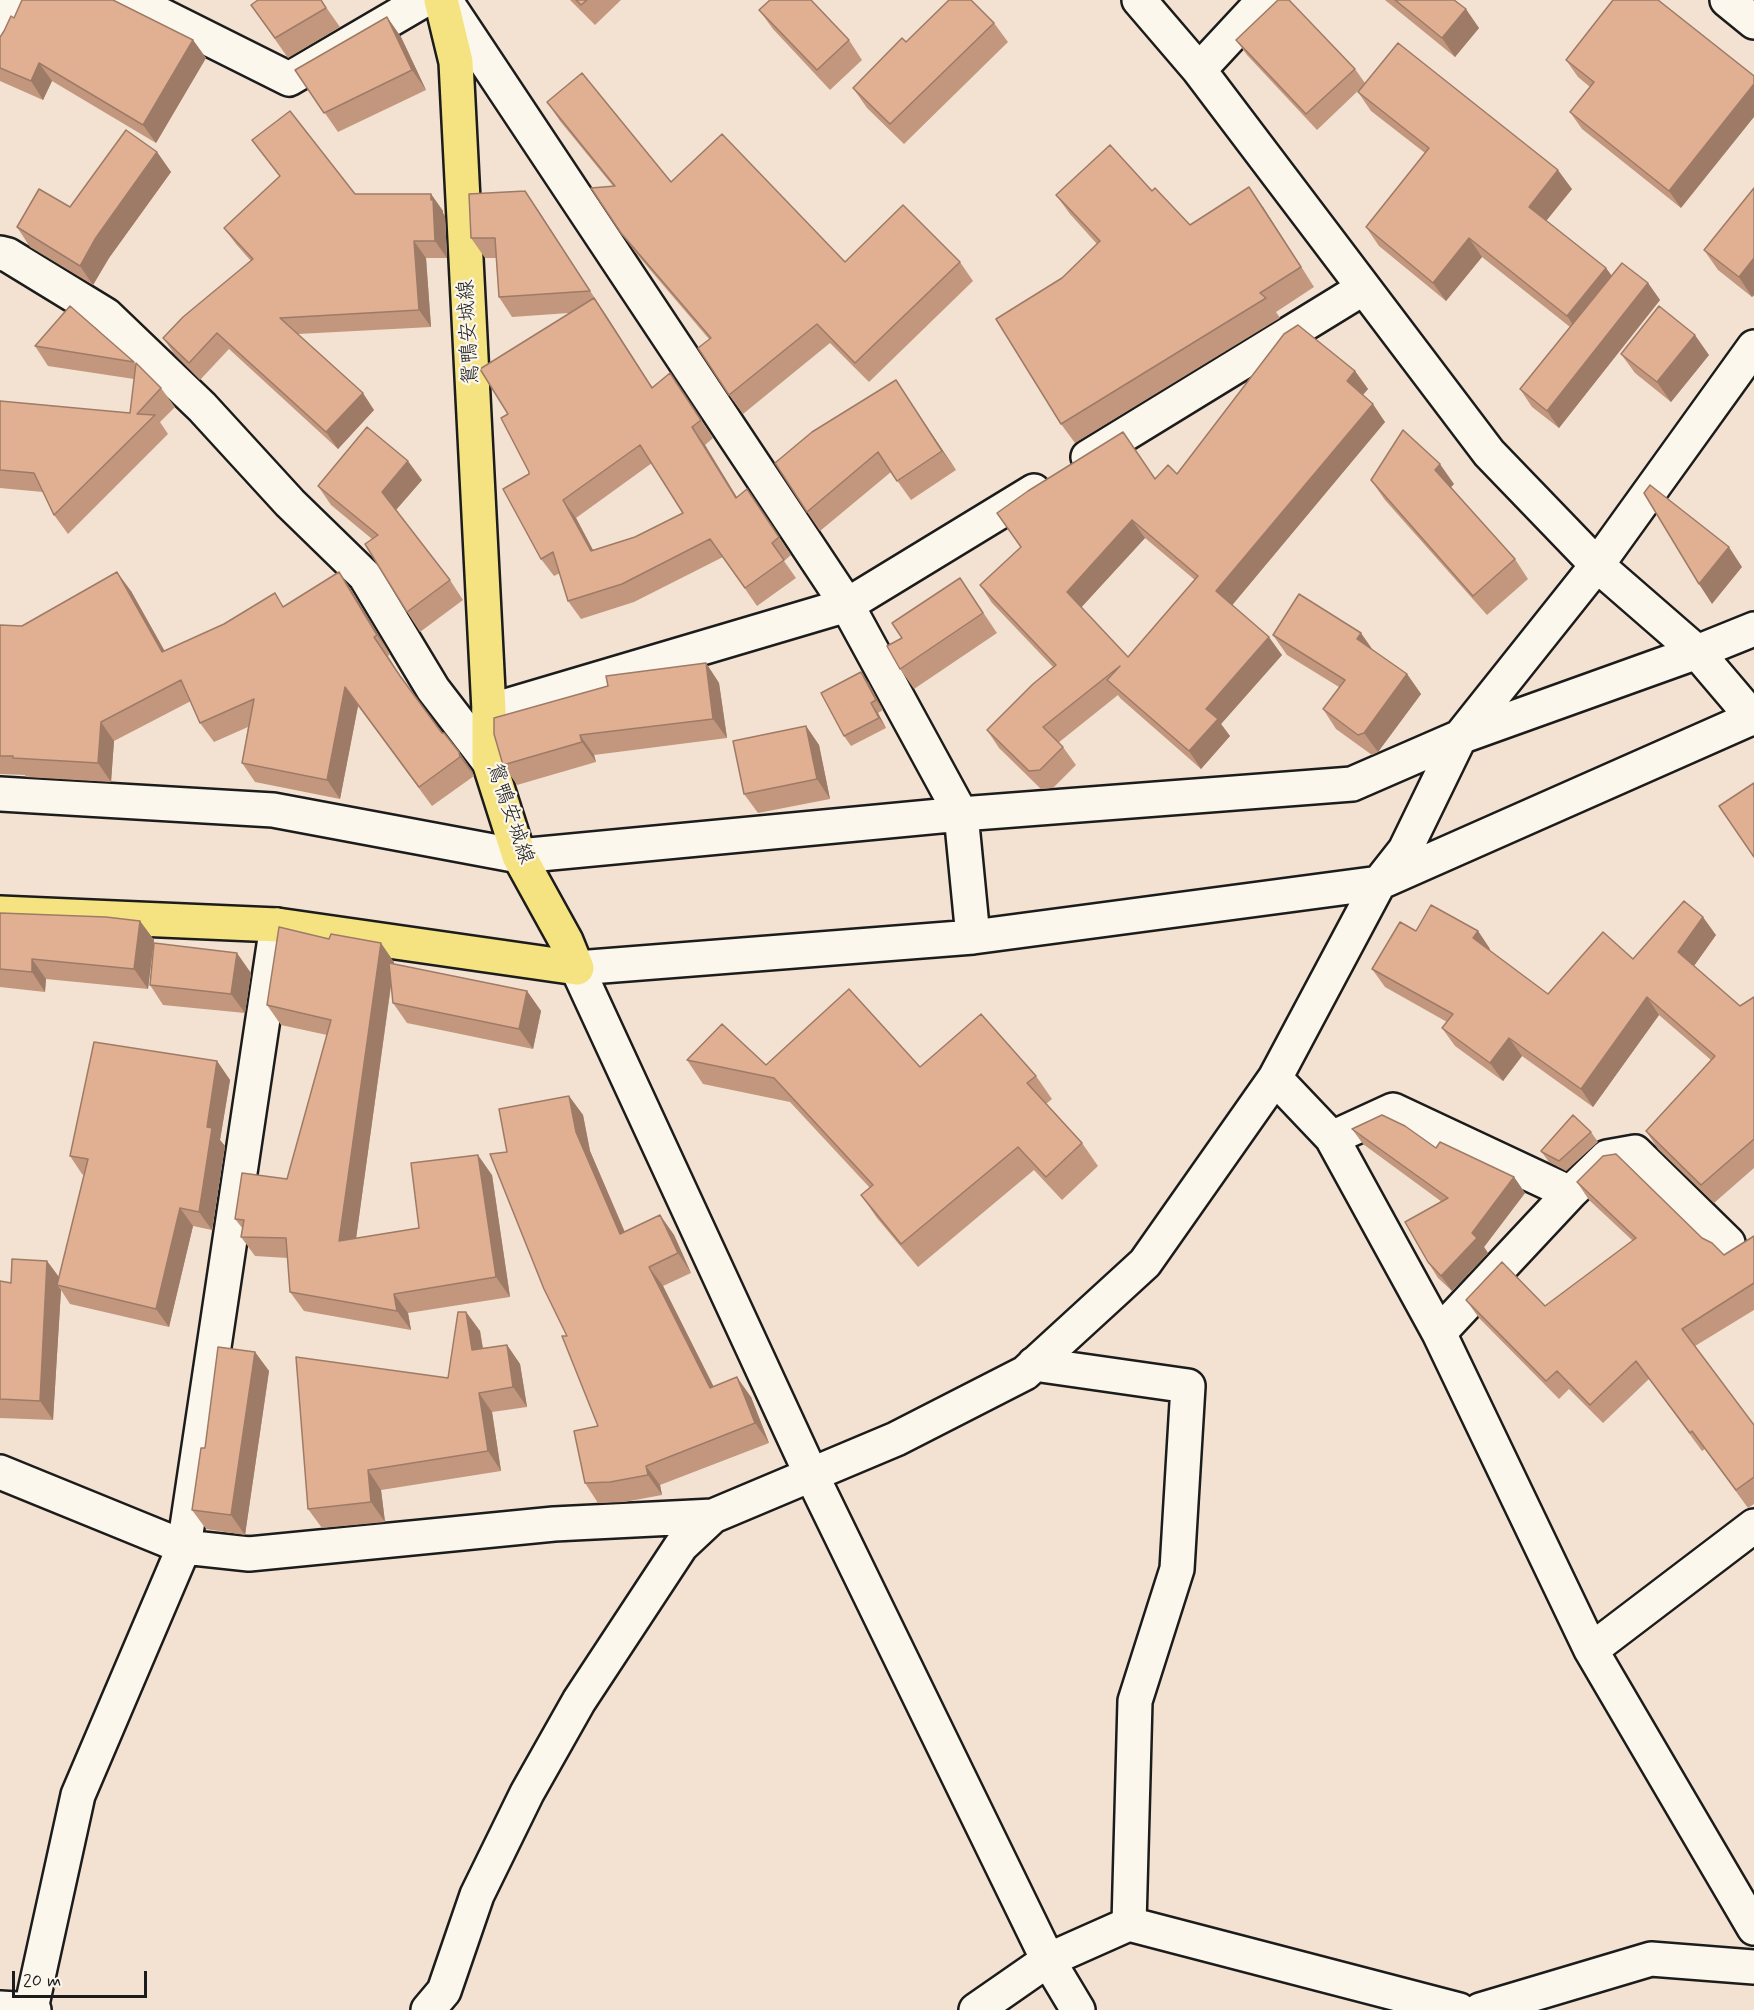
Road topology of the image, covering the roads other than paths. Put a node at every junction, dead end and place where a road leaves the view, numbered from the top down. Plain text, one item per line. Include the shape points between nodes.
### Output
1 (18, 0) edge
2 (131, 0) edge
3 (424, 0) edge
4 (443, 0) edge
5 (1139, 0) edge
6 (1264, 0) edge
7 (1727, 0) edge
8 (1754, 22) edge
9 (0, 42) edge
10 (1199, 70) junction
11 (0, 253) edge
12 (1362, 289) junction
13 (1754, 346) edge
14 (1597, 565) junction
15 (847, 605) junction
16 (1754, 629) edge
17 (1697, 652) junction
18 (489, 711) junction
19 (1754, 718) edge
20 (1460, 737) junction
21 (489, 762) junction
22 (0, 794) edge
23 (961, 814) junction
24 (523, 863) junction
25 (1379, 884) junction
26 (0, 913) edge
27 (277, 925) junction
28 (973, 938) junction
29 (571, 955) junction
30 (1275, 1077) junction
31 (1332, 1138) junction
32 (1570, 1193) junction
33 (1728, 1243) dead end
34 (1439, 1333) junction
35 (1034, 1364) junction
36 (0, 1472) edge
37 (811, 1474) junction
38 (713, 1516) junction
39 (1754, 1526) edge
40 (184, 1547) junction
41 (1591, 1650) junction
42 (1129, 1924) junction
43 (1754, 1928) edge
44 (1048, 1960) junction
45 (1754, 1966) edge
46 (22, 2009) edge
47 (428, 2010) edge
48 (976, 2010) edge
49 (1078, 2010) edge
50 (1459, 2010) edge
51 (1480, 2010) edge

1 - 9 street
2 - 3 street via 289,79
4 - 15 street
4 - 18 main road, 鴛鴨安城線 via 456,62
5 - 10 street
6 - 10 street
7 - 8 street
10 - 12 street
11 - 21 street via 106,315 202,407 365,576 433,689
12 - 14 street via 1489,453
12 - 15 street
13 - 14 street
14 - 17 street
14 - 20 street
15 - 18 street
15 - 23 street
16 - 17 street
17 - 19 street
17 - 20 street
18 - 21 main road, 鴛鴨安城線
19 - 25 street
20 - 23 street via 1352,784
20 - 25 street via 1405,850
21 - 24 main road, 鴛鴨安城線
22 - 24 street via 273,810
23 - 24 street
23 - 28 street
24 - 29 main road, 鴛鴨安城線
25 - 28 street
25 - 30 street
26 - 27 main road
27 - 29 main road
27 - 40 street
28 - 29 street
29 - 37 street
30 - 31 street
30 - 35 street via 1145,1263
31 - 32 street via 1393,1110
31 - 34 street
32 - 33 street via 1606,1157 1635,1152
32 - 34 street
34 - 41 street
35 - 37 street via 1025,1373 896,1439
35 - 42 street via 1188,1386 1177,1569 1135,1701
36 - 40 street
37 - 38 street
37 - 44 street
38 - 40 street via 554,1524 249,1554
38 - 47 street via 681,1546 579,1701 487,1874 444,1991
39 - 41 street
40 - 46 street via 78,1795
41 - 43 street
42 - 44 street
42 - 50 street
44 - 48 street
44 - 49 street
45 - 51 street via 1651,1959

